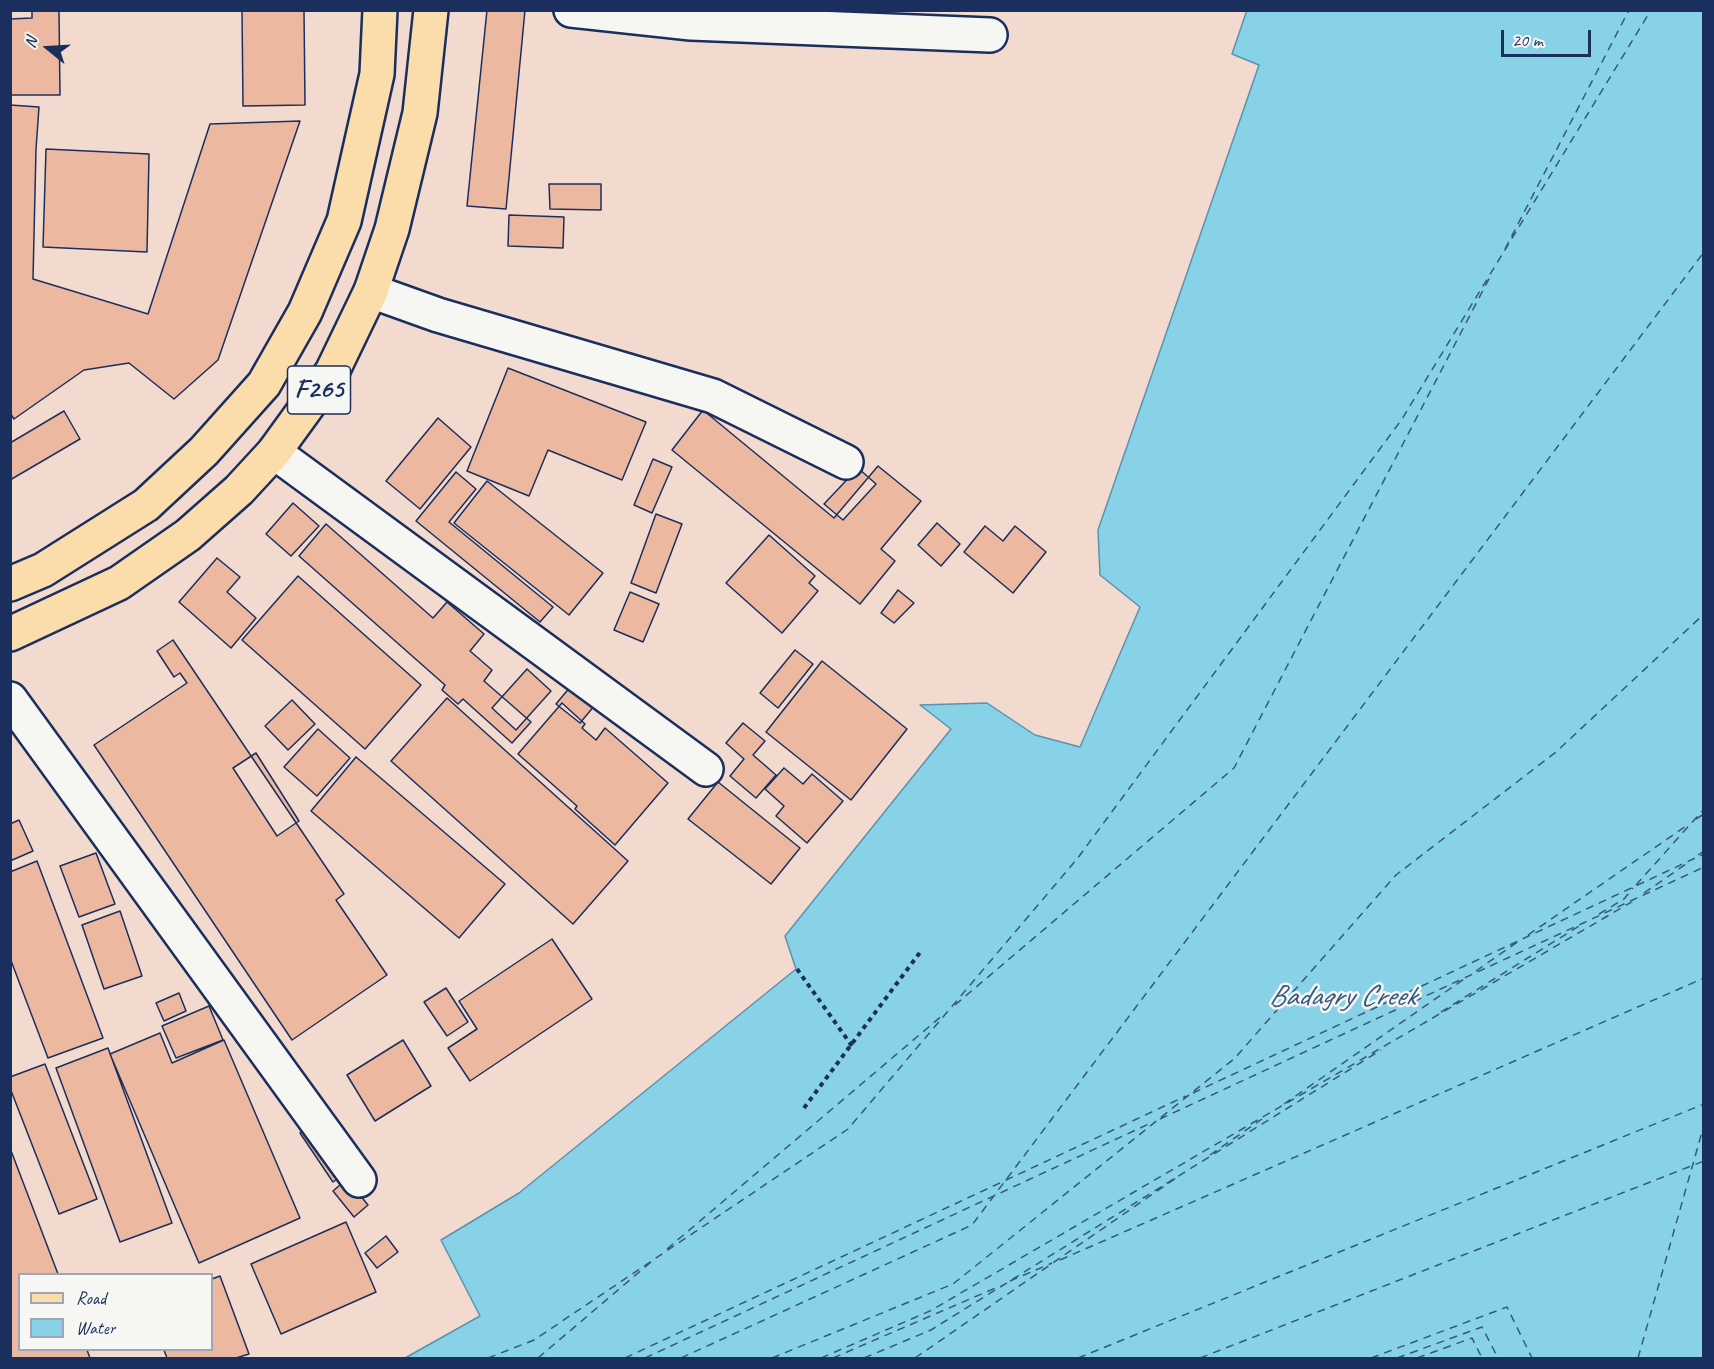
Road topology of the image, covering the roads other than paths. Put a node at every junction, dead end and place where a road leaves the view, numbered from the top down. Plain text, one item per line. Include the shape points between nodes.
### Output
1 (380, 10) edge
2 (431, 10) edge
3 (571, 10) edge
4 (990, 35) dead end
5 (371, 291) junction
6 (274, 452) junction
7 (846, 462) dead end
8 (10, 584) edge
9 (10, 634) edge
10 (10, 699) edge
11 (706, 769) dead end
12 (359, 1180) dead end

1 - 8 main road, F265 via 377,74 344,221 305,312 264,384 204,451 146,505 43,570
2 - 5 main road, F265 via 420,113 392,229
3 - 4 lane via 691,23
5 - 6 main road, F265 via 332,372
5 - 7 lane via 438,315 713,396
6 - 9 main road, F265 via 239,490 188,535 119,584
6 - 11 lane
10 - 12 lane

